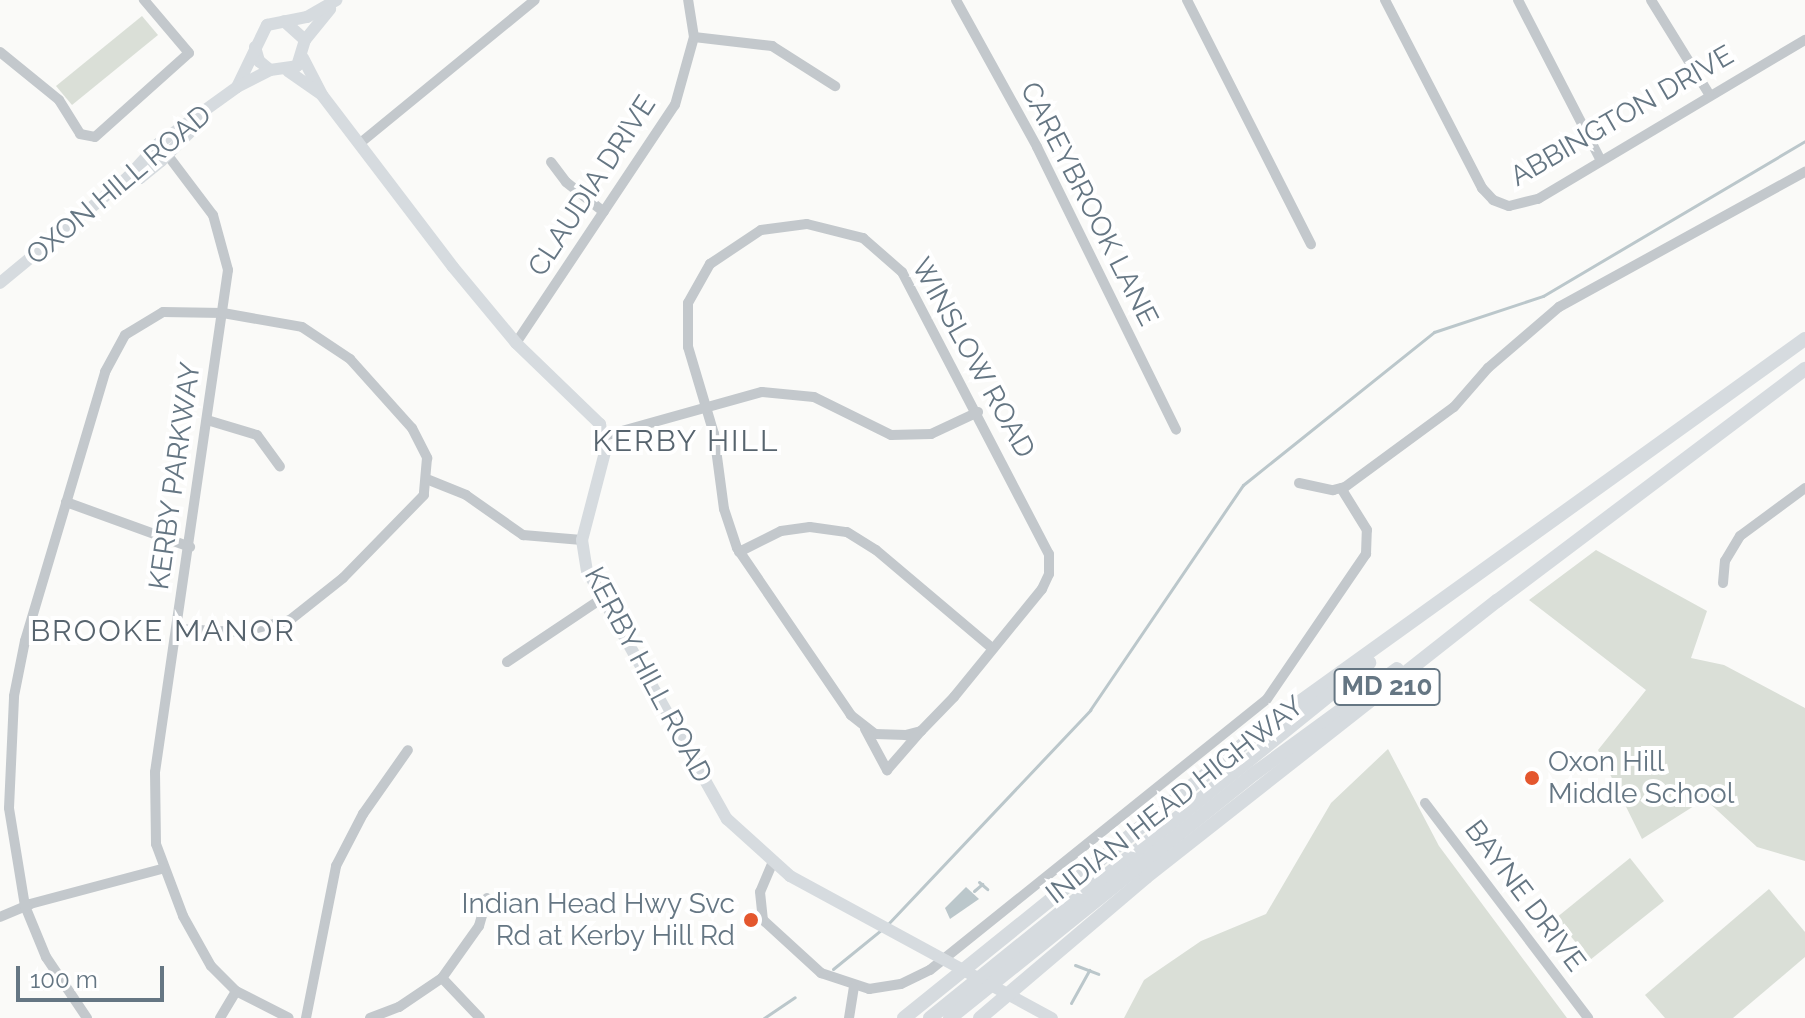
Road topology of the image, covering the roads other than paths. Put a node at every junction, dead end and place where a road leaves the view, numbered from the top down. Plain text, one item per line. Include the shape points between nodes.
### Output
1 (144, 0) edge
2 (338, 0) edge
3 (535, 0) edge
4 (688, 0) edge
5 (956, 0) edge
6 (1187, 0) edge
7 (1385, 0) edge
8 (1518, 0) edge
9 (1651, 0) edge
10 (284, 21) junction
11 (694, 37) junction
12 (305, 40) junction
13 (1805, 40) edge
14 (255, 47) junction
15 (0, 52) edge
16 (303, 58) junction
17 (270, 70) junction
18 (288, 71) junction
19 (835, 86) dead end
20 (237, 87) junction
21 (1709, 94) junction
22 (322, 95) junction
23 (359, 144) junction
24 (163, 149) junction
25 (1600, 159) junction
26 (551, 162) dead end
27 (1805, 172) edge
28 (604, 212) junction
29 (1311, 244) dead end
30 (0, 281) edge
31 (223, 313) junction
32 (1805, 339) edge
33 (516, 343) junction
34 (1805, 369) edge
35 (705, 407) junction
36 (978, 412) junction
37 (207, 420) junction
38 (1176, 430) dead end
39 (604, 436) junction
40 (280, 467) dead end
41 (429, 480) junction
42 (1299, 483) dead end
43 (1341, 488) junction
44 (1805, 488) edge
45 (66, 502) junction
46 (582, 540) junction
47 (190, 547) junction
48 (739, 552) junction
49 (1723, 583) dead end
50 (601, 599) junction
51 (1497, 601) junction
52 (177, 629) junction
53 (1398, 635) junction
54 (992, 648) junction
55 (507, 662) dead end
56 (865, 729) junction
57 (921, 731) junction
58 (408, 750) dead end
59 (1425, 803) dead end
60 (4, 808) edge
61 (772, 864) junction
62 (162, 869) junction
63 (487, 898) dead end
64 (25, 906) junction
65 (0, 917) edge
66 (442, 978) junction
67 (983, 981) junction
68 (854, 988) junction
69 (236, 991) junction
70 (1036, 1013) edge
71 (87, 1018) edge
72 (220, 1018) edge
73 (289, 1018) edge
74 (306, 1018) edge
75 (370, 1018) edge
76 (480, 1018) edge
77 (849, 1018) edge
78 (904, 1018) edge
79 (930, 1018) edge
80 (950, 1018) edge
81 (980, 1018) edge
82 (1052, 1018) edge
83 (1588, 1018) edge

1 - 15 street via 189,53 95,137 80,134 59,100
2 - 10 main road via 307,17
2 - 12 main road
3 - 23 street
4 - 11 street, CLAUDIA DRIVE
5 - 38 street, CAREYBROOK LANE via 1037,147
6 - 29 street
7 - 25 street, ABBINGTON DRIVE via 1493,200 1509,206 1530,203
8 - 25 street
9 - 21 street
10 - 12 main road
10 - 14 main road via 260,31
11 - 19 street via 772,46
11 - 28 street, CLAUDIA DRIVE via 675,105
12 - 16 main road
13 - 21 street, ABBINGTON DRIVE
14 - 17 main road via 259,61
14 - 20 main road, OXON HILL ROAD
16 - 18 main road
16 - 22 main road
17 - 18 main road
17 - 20 main road, OXON HILL ROAD
18 - 22 main road
20 - 24 main road, OXON HILL ROAD
21 - 25 street, ABBINGTON DRIVE
22 - 23 main road
23 - 33 main road
24 - 30 main road, OXON HILL ROAD via 140,178 128,177
24 - 31 street, KERBY PARKWAY via 218,224 227,259
26 - 28 street via 566,182
27 - 43 street via 1564,304 1488,368 1454,407
28 - 33 street, CLAUDIA DRIVE
31 - 37 street, KERBY PARKWAY
31 - 41 street via 302,327 339,349 419,437
31 - 45 street via 163,312 120,341 105,372
32 - 53 highway, INDIAN HEAD HIGHWAY / MD 210
33 - 39 main road via 590,411
34 - 51 highway, INDIAN HEAD HIGHWAY / MD 210
35 - 36 street via 762,392 790,391 845,408 891,435 905,436 938,432
35 - 36 street, WINSLOW ROAD via 686,336 692,291 728,248 761,230 796,223 850,232 894,262 918,296
35 - 39 street
35 - 48 street, WINSLOW ROAD via 727,525
36 - 54 street, WINSLOW ROAD via 1044,542 1050,565 1046,583
37 - 40 street via 257,435
37 - 47 street, KERBY PARKWAY
39 - 46 main road, KERBY HILL ROAD via 604,462
41 - 46 street via 466,495 523,535
41 - 52 street via 407,518 290,620 241,632
42 - 43 street
43 - 68 street via 1367,530 1366,554 1256,710 930,970 888,988
44 - 49 street via 1740,536 1725,561
45 - 47 street
45 - 60 street via 14,696
46 - 50 main road, KERBY HILL ROAD via 587,570
47 - 52 street, KERBY PARKWAY
48 - 54 street via 781,531 810,527 847,532 876,550
48 - 56 street, WINSLOW ROAD
50 - 55 street
50 - 61 main road, KERBY HILL ROAD via 658,689 727,819
51 - 67 highway via 1267,764
51 - 81 highway, INDIAN HEAD HIGHWAY / MD 210 via 1146,877
52 - 62 street, KERBY PARKWAY via 154,788 153,820
53 - 67 highway via 1351,681
53 - 78 highway, INDIAN HEAD HIGHWAY / MD 210 via 1216,764
54 - 57 street, WINSLOW ROAD
56 - 57 street via 890,736
56 - 57 street, WINSLOW ROAD via 887,770
58 - 74 street via 363,814 336,866
59 - 83 street, BAYNE DRIVE
60 - 64 street
61 - 67 main road, KERBY HILL ROAD
61 - 68 street via 759,900 769,929 821,973
62 - 64 street
62 - 69 street, KERBY PARKWAY via 198,946
63 - 66 street via 479,926
64 - 65 street
64 - 71 street via 46,957
66 - 75 street via 399,1007
66 - 76 street
67 - 70 main road, KERBY HILL ROAD
67 - 79 highway
67 - 80 highway
68 - 77 street
69 - 72 street
69 - 73 street, KERBY PARKWAY
70 - 82 main road, KERBY HILL ROAD

